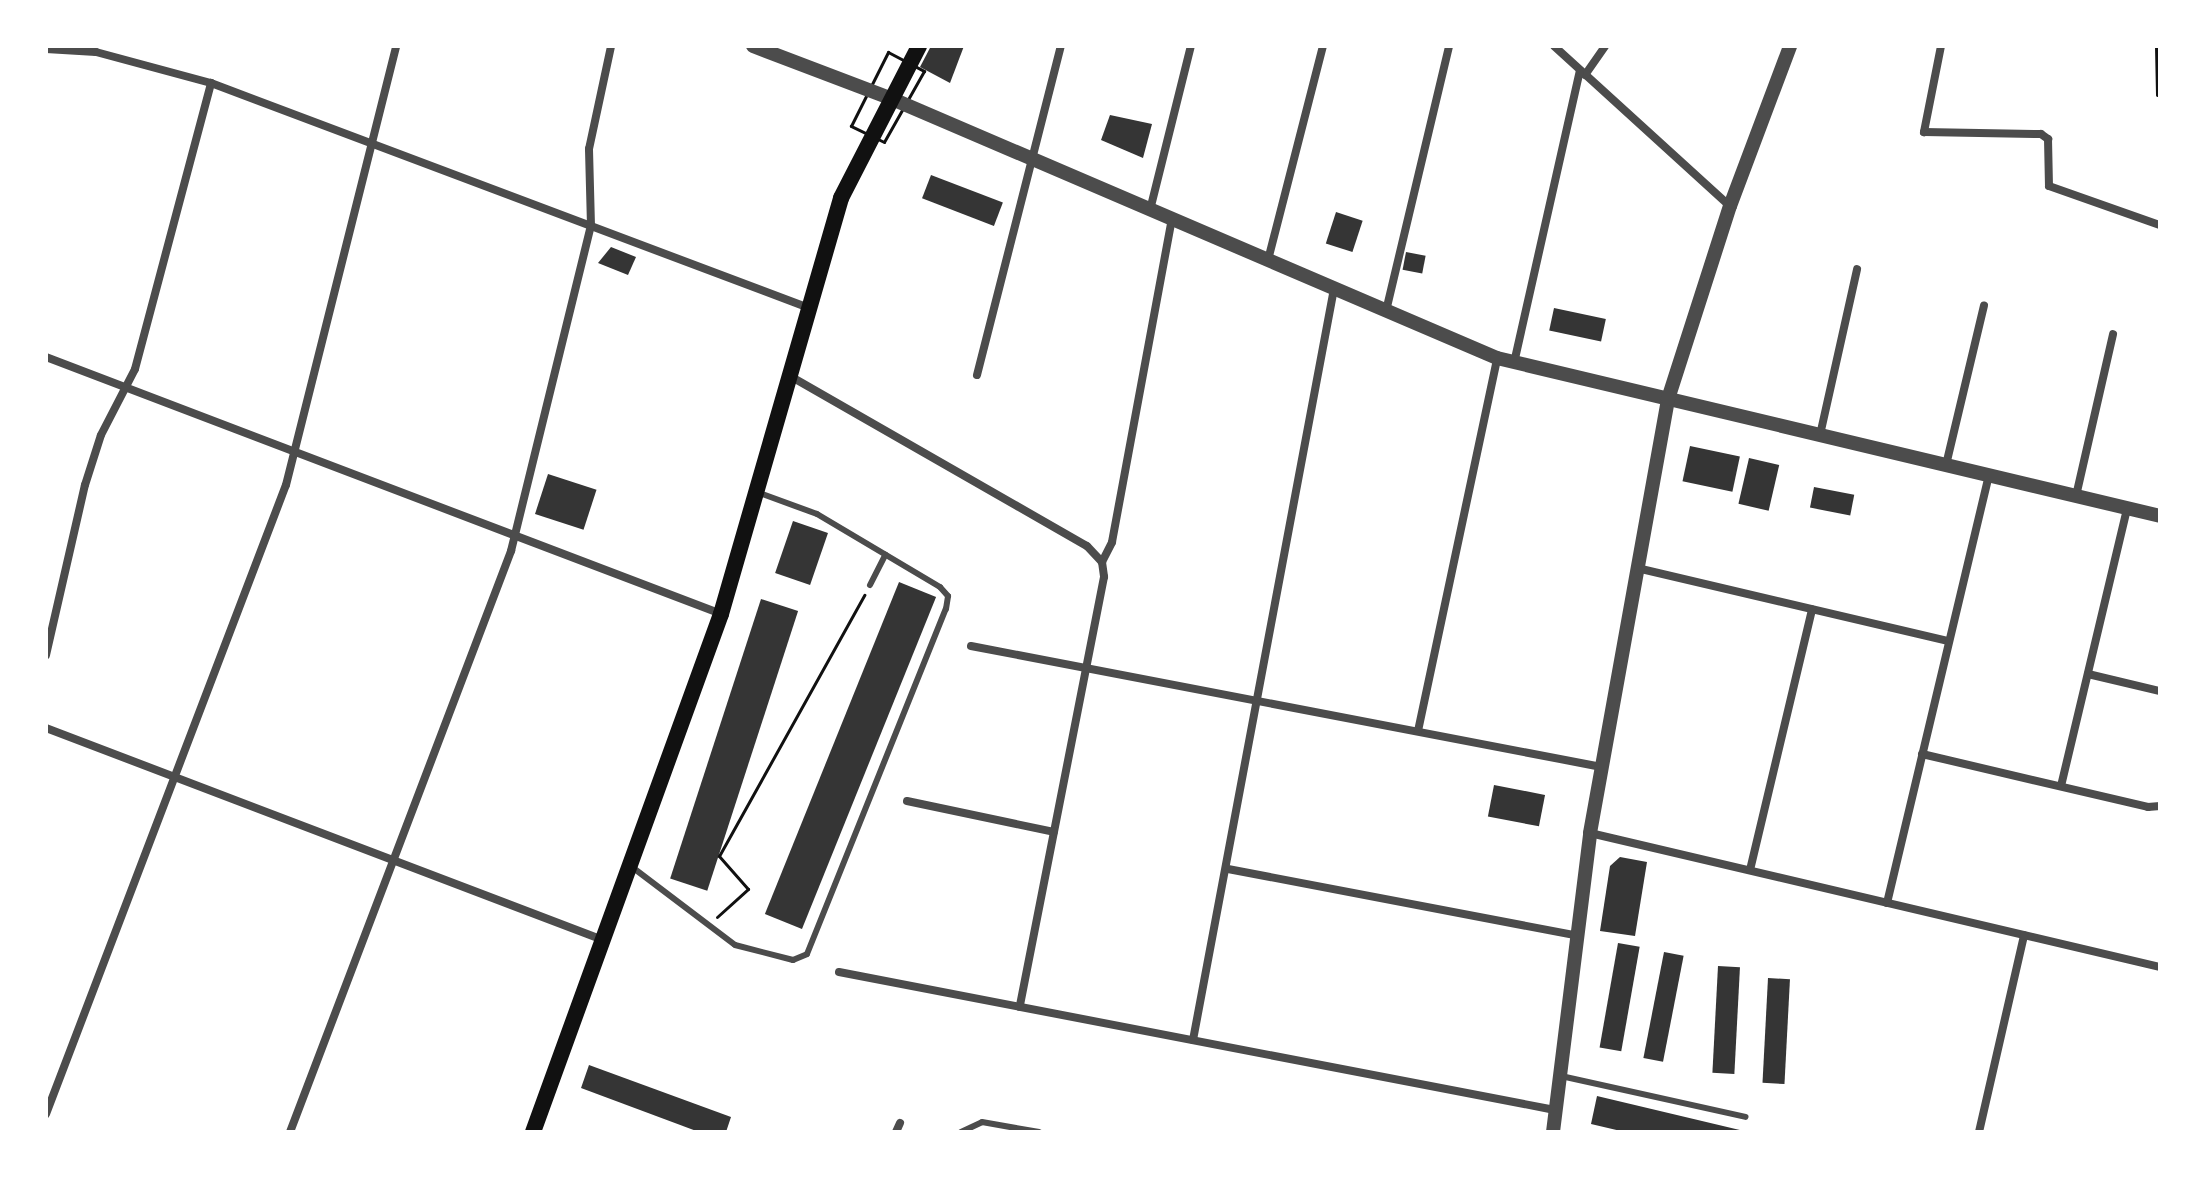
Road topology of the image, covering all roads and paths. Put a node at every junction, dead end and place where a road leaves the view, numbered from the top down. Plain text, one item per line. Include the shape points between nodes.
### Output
1 (396, 46) edge
2 (611, 46) edge
3 (753, 46) edge
4 (919, 46) edge
5 (1061, 46) edge
6 (1191, 46) edge
7 (1323, 46) edge
8 (1449, 46) edge
9 (1554, 46) edge
10 (1605, 46) edge
11 (1790, 46) edge
12 (1941, 46) edge
13 (2156, 46) edge
14 (46, 49) edge
15 (1582, 72) junction
16 (211, 83) junction
17 (2157, 95) dead end
18 (890, 98) junction
19 (372, 143) junction
20 (1034, 160) junction
21 (1730, 206) junction
22 (1150, 210) junction
23 (1172, 219) junction
24 (2160, 225) edge
25 (591, 226) junction
26 (1268, 260) junction
27 (1857, 269) dead end
28 (1334, 289) junction
29 (1984, 305) dead end
30 (809, 308) junction
31 (1386, 311) junction
32 (2113, 334) dead end
33 (46, 357) edge
34 (1497, 358) junction
35 (1514, 363) junction
36 (977, 375) dead end
37 (789, 376) junction
38 (127, 387) junction
39 (1668, 399) junction
40 (1820, 435) junction
41 (296, 451) junction
42 (1946, 465) junction
43 (1989, 475) junction
44 (757, 492) junction
45 (2076, 496) junction
46 (2127, 508) junction
47 (2160, 516) edge
48 (513, 536) junction
49 (885, 555) junction
50 (1102, 562) junction
51 (1637, 568) junction
52 (870, 585) joint
53 (1812, 609) junction
54 (721, 614) junction
55 (1949, 641) junction
56 (971, 646) dead end
57 (46, 655) edge
58 (1086, 666) junction
59 (2088, 674) junction
60 (2160, 691) edge
61 (1254, 699) junction
62 (46, 728) edge
63 (1418, 731) junction
64 (1922, 754) junction
65 (1602, 767) junction
66 (176, 776) junction
67 (2061, 786) junction
68 (907, 801) dead end
69 (2160, 806) edge
70 (1054, 832) junction
71 (1590, 833) junction
72 (395, 860) junction
73 (632, 867) junction
74 (1228, 869) junction
75 (1750, 870) junction
76 (1887, 903) junction
77 (707, 927) junction
78 (1575, 935) junction
79 (2024, 935) junction
80 (604, 940) junction
81 (2160, 967) edge
82 (839, 972) dead end
83 (1020, 1007) junction
84 (1193, 1040) junction
85 (1558, 1075) junction
86 (1555, 1110) junction
87 (46, 1114) edge
88 (1746, 1117) dead end
89 (290, 1132) edge
90 (533, 1132) edge
91 (961, 1132) edge
92 (1039, 1132) edge
93 (1553, 1132) edge
94 (1979, 1132) edge

1 - 19 street
2 - 25 street via 589,149
3 - 18 street
4 - 18 main road
5 - 20 street
6 - 22 street
7 - 26 street
8 - 31 street
9 - 15 street
10 - 15 street
11 - 21 street
12 - 24 street via 1924,132 2041,134 2048,139 2049,186
13 - 17 path
14 - 16 street via 96,52
15 - 21 street
15 - 35 street
16 - 19 street
16 - 38 street
18 - 20 street
18 - 30 main road via 841,198
19 - 25 street
19 - 41 street
20 - 22 street
20 - 36 street
21 - 39 street
22 - 23 street
23 - 26 street
23 - 50 street via 1112,542
25 - 30 street
25 - 48 street
26 - 28 street
27 - 40 street
28 - 31 street
28 - 61 street
29 - 42 street
30 - 37 main road
31 - 34 street
32 - 45 street
33 - 38 street
34 - 35 street
34 - 63 street
35 - 39 street
37 - 44 main road
37 - 50 street via 1087,546
38 - 41 street
38 - 57 street via 94,453
39 - 40 street
39 - 51 street
40 - 42 street
41 - 48 street
41 - 66 street
42 - 43 street
43 - 45 street
43 - 55 street
44 - 49 lane via 817,514
44 - 54 main road
45 - 46 street
46 - 47 street
46 - 59 street
48 - 54 street
48 - 72 street
49 - 52 lane
49 - 77 lane via 940,587 948,602 810,948 801,958 785,959 735,945
50 - 58 street via 1104,577
51 - 53 street
51 - 65 street
52 - 77 path via 795,711 719,856 748,889
53 - 55 street
53 - 75 street
54 - 73 main road
55 - 64 street
56 - 58 street
58 - 61 street
58 - 70 street
59 - 60 street
59 - 67 street
61 - 63 street
61 - 74 street
62 - 66 street
63 - 65 street
64 - 67 street
64 - 76 street
65 - 71 street
66 - 72 street
66 - 87 street
67 - 69 street
68 - 70 street
70 - 83 street
71 - 75 street
71 - 78 street
72 - 80 street
72 - 89 street
73 - 77 lane
73 - 80 main road
74 - 78 street
74 - 84 street
75 - 76 street
76 - 79 street
78 - 85 street
79 - 81 street
79 - 94 street
80 - 90 main road
82 - 83 street
83 - 84 street
84 - 86 street
85 - 86 street
85 - 88 lane
86 - 93 street
91 - 92 lane via 982,1122

